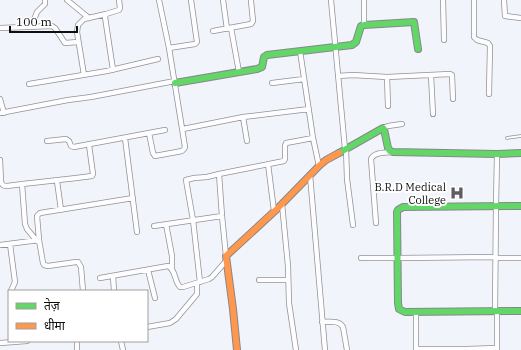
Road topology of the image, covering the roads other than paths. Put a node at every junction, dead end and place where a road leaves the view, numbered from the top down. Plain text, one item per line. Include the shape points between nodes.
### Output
1 (45, 0) edge
2 (67, 0) edge
3 (119, 0) edge
4 (159, 0) edge
5 (191, 0) edge
6 (223, 0) edge
7 (252, 0) edge
8 (331, 0) edge
9 (364, 0) edge
10 (443, 0) edge
11 (474, 0) edge
12 (504, 0) edge
13 (106, 14) junction
14 (89, 18) junction
15 (521, 18) edge
16 (364, 24) junction
17 (31, 27) junction
18 (0, 28) edge
19 (229, 28) junction
20 (213, 31) dead end
21 (444, 40) dead end
22 (78, 42) junction
23 (335, 47) junction
24 (169, 48) junction
25 (418, 49) dead end
26 (300, 51) junction
27 (158, 60) dead end
28 (113, 70) junction
29 (239, 72) junction
30 (84, 75) junction
31 (431, 75) junction
32 (338, 76) junction
33 (387, 77) junction
34 (304, 79) junction
35 (175, 82) junction
36 (272, 82) dead end
37 (29, 84) dead end
38 (489, 94) dead end
39 (0, 99) edge
40 (453, 99) dead end
41 (388, 106) dead end
42 (309, 109) junction
43 (2, 113) edge
44 (433, 114) dead end
45 (243, 117) junction
46 (402, 124) dead end
47 (383, 128) junction
48 (183, 129) junction
49 (165, 130) dead end
50 (150, 133) junction
51 (521, 136) edge
52 (125, 138) junction
53 (313, 138) junction
54 (507, 138) dead end
55 (247, 140) dead end
56 (47, 141) dead end
57 (89, 145) junction
58 (345, 149) junction
59 (391, 152) junction
60 (521, 153) edge
61 (497, 154) junction
62 (0, 160) edge
63 (268, 164) junction
64 (319, 166) junction
65 (219, 174) junction
66 (310, 175) junction
67 (57, 181) junction
68 (22, 184) junction
69 (133, 198) junction
70 (282, 204) junction
71 (496, 206) junction
72 (521, 206) edge
73 (61, 210) junction
74 (274, 211) junction
75 (222, 216) junction
76 (193, 220) junction
77 (376, 223) dead end
78 (166, 224) junction
79 (353, 225) dead end
80 (154, 226) dead end
81 (137, 232) dead end
82 (38, 241) junction
83 (10, 244) junction
84 (0, 245) edge
85 (361, 258) dead end
86 (398, 258) junction
87 (496, 258) junction
88 (521, 258) edge
89 (226, 259) junction
90 (172, 269) junction
91 (148, 270) junction
92 (113, 276) junction
93 (100, 278) dead end
94 (259, 280) dead end
95 (288, 280) junction
96 (198, 283) junction
97 (11, 290) edge
98 (83, 290) edge
99 (114, 290) edge
100 (155, 298) dead end
101 (521, 311) edge
102 (416, 312) junction
103 (496, 312) junction
104 (322, 322) junction
105 (148, 327) edge
106 (10, 342) edge
107 (0, 344) edge
108 (466, 349) edge
109 (497, 349) edge
110 (237, 350) edge
111 (296, 350) edge
112 (325, 350) edge
113 (347, 350) edge
114 (416, 350) edge

1 - 17 street
2 - 14 street
3 - 13 street via 119,10
4 - 24 street
5 - 24 street via 197,42
6 - 19 street
7 - 19 street via 253,23
8 - 23 street
9 - 16 street
10 - 21 street
11 - 38 street via 474,37 476,40 488,42 490,46
12 - 15 street via 505,16
13 - 14 street
13 - 28 street
14 - 22 street via 78,25
16 - 23 street via 354,44
16 - 25 street via 414,22
17 - 18 street
17 - 22 street via 52,26 65,43
19 - 20 street
19 - 29 street
22 - 30 street
23 - 26 street
23 - 32 street
24 - 35 street
26 - 29 street via 267,55 260,68
26 - 34 street
27 - 28 street
28 - 30 street
29 - 35 street
30 - 37 street
31 - 33 street
31 - 40 street via 452,75
31 - 44 street
32 - 33 street
32 - 58 street
33 - 41 street
34 - 36 street
34 - 42 street
35 - 43 street
35 - 48 street
39 - 43 street
42 - 45 street
42 - 53 street
45 - 48 street
45 - 55 street
46 - 47 street
47 - 58 street
47 - 59 street
48 - 50 street via 184,149 156,157
49 - 50 street
50 - 52 street
51 - 54 lane
52 - 57 street
52 - 69 street
53 - 63 street via 286,143 285,160
53 - 64 street
56 - 57 street via 66,138 72,147
57 - 67 street via 93,176
58 - 64 street
58 - 79 street
59 - 61 street
59 - 77 street via 376,154 371,159
60 - 61 street
61 - 71 street
62 - 68 street via 2,184
63 - 65 street
63 - 74 street
64 - 66 street
65 - 75 street
65 - 76 street via 186,180
66 - 70 street
66 - 104 street
67 - 68 street
67 - 73 street
68 - 82 street via 25,224
69 - 73 street
69 - 81 street
70 - 74 street
70 - 95 street
71 - 72 street
71 - 86 street via 401,208 397,212
71 - 87 street
73 - 82 street via 40,213 37,216
74 - 89 street
75 - 76 street
75 - 89 street
76 - 78 street
76 - 96 street
78 - 80 street
78 - 90 street
82 - 83 street
82 - 98 street via 44,265 76,262 80,264
83 - 84 street
83 - 97 street via 15,282
85 - 86 street
86 - 87 street
86 - 102 street via 399,309
87 - 88 street
87 - 103 street
89 - 96 street via 212,277
89 - 110 street
90 - 91 street via 168,266
90 - 96 street via 180,287
91 - 92 street
91 - 100 street
92 - 93 street
92 - 99 street
94 - 95 street
95 - 111 street via 289,307
96 - 105 street via 197,294 176,319 170,323
101 - 103 street
102 - 103 street
102 - 114 street
103 - 109 street
104 - 112 street
104 - 113 street via 342,324
106 - 107 street
108 - 109 street
108 - 114 street

